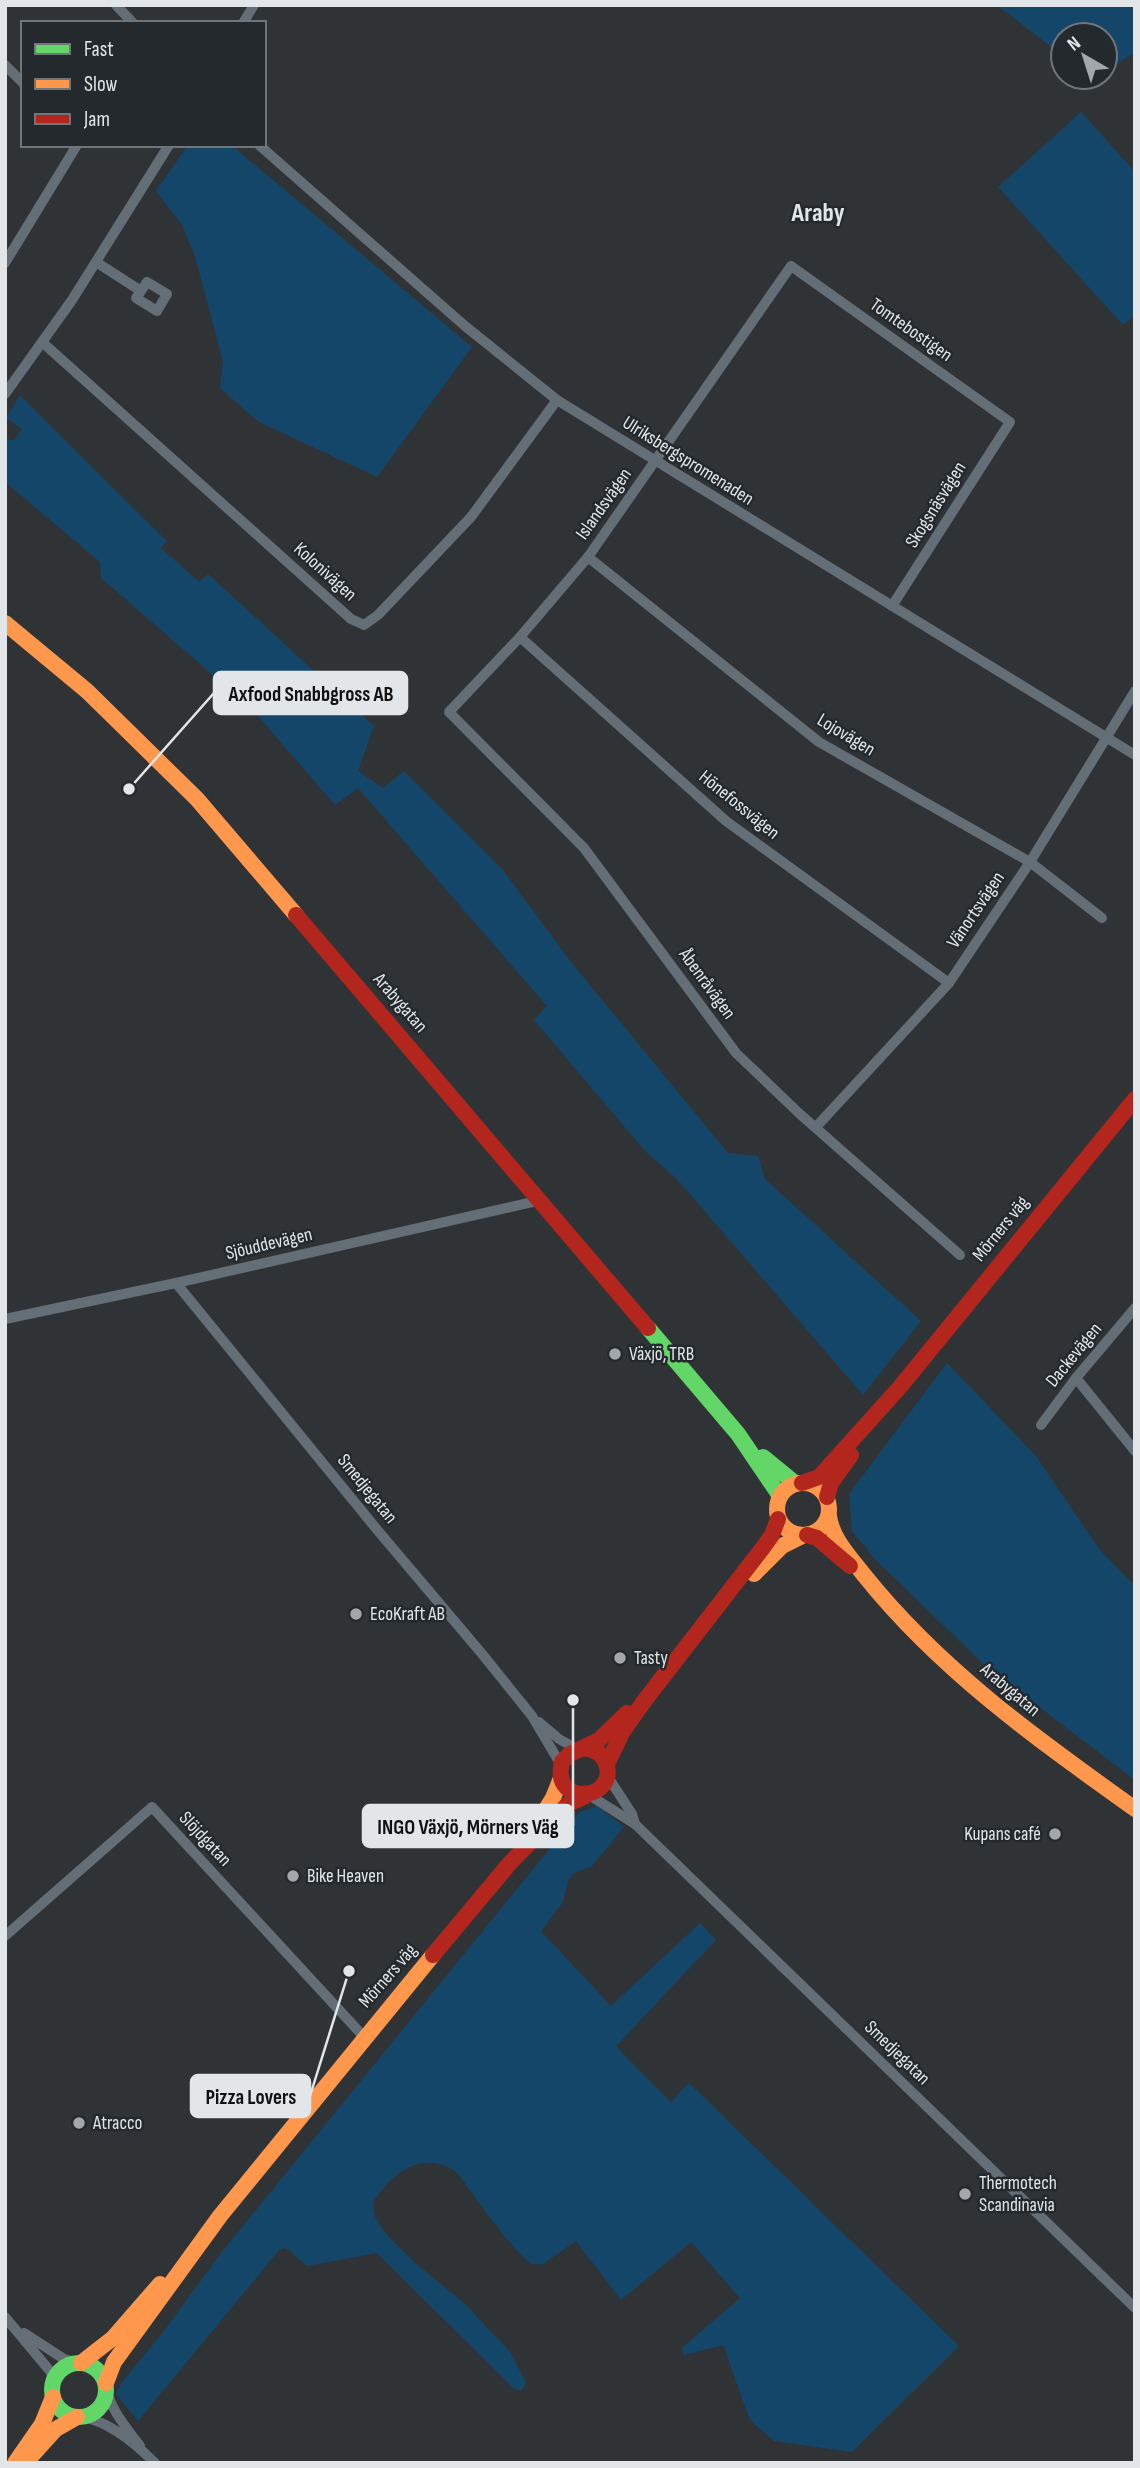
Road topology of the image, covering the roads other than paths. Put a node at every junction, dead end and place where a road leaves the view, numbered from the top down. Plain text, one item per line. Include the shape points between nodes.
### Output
1 (116, 5) edge
2 (254, 5) edge
3 (131, 21) edge
4 (244, 21) edge
5 (5, 65) edge
6 (21, 81) edge
7 (76, 147) edge
8 (168, 147) edge
9 (261, 147) edge
10 (96, 262) junction
11 (5, 263) edge
12 (791, 266) joint
13 (141, 290) dead end
14 (42, 342) junction
15 (5, 394) edge
16 (557, 400) junction
17 (1010, 422) joint
18 (655, 461) junction
19 (588, 557) junction
20 (892, 606) junction
21 (5, 623) edge
22 (520, 637) junction
23 (1135, 691) edge
24 (449, 712) joint
25 (1106, 737) junction
26 (1135, 755) edge
27 (1030, 862) junction
28 (1102, 918) dead end
29 (948, 983) junction
30 (1135, 1099) edge
31 (816, 1127) junction
32 (541, 1200) junction
33 (960, 1255) dead end
34 (176, 1283) junction
35 (1135, 1308) edge
36 (8, 1315) edge
37 (1076, 1378) junction
38 (900, 1387) junction
39 (1041, 1425) dead end
40 (738, 1434) junction
41 (1135, 1451) edge
42 (799, 1483) junction
43 (780, 1496) junction
44 (827, 1497) junction
45 (829, 1516) junction
46 (778, 1519) junction
47 (804, 1535) junction
48 (873, 1587) junction
49 (702, 1629) junction
50 (652, 1690) junction
51 (532, 1716) junction
52 (580, 1748) junction
53 (607, 1770) junction
54 (561, 1772) junction
55 (587, 1795) junction
56 (1135, 1809) edge
57 (635, 1824) junction
58 (510, 1863) junction
59 (5, 1936) edge
60 (364, 2037) junction
61 (220, 2216) junction
62 (1135, 2308) edge
63 (5, 2317) edge
64 (16, 2327) junction
65 (79, 2363) junction
66 (106, 2385) junction
67 (53, 2389) junction
68 (79, 2417) junction
69 (152, 2460) edge
70 (15, 2463) edge
71 (25, 2463) edge

1 - 3 street
2 - 4 street
5 - 6 street
7 - 11 street
8 - 10 street
9 - 16 street, Ulriksbergspromenaden via 465,326
10 - 13 street
10 - 14 street
12 - 17 street, Tomtebostigen
12 - 18 street, Islandsvägen
14 - 15 street
14 - 16 street, Kolonivägen via 351,619 364,625 379,615 471,517
16 - 18 street, Ulriksbergspromenaden
17 - 20 street, Skogsnäsvägen
18 - 19 street, Islandsvägen
18 - 20 street, Ulriksbergspromenaden
19 - 22 street, Islandsvägen
19 - 27 street, Lojovägen via 819,742
20 - 25 street, Ulriksbergspromenaden
21 - 32 main road, Arabygatan via 93,696 197,799
22 - 24 street, Islandsvägen
22 - 29 street, Hönefossvägen via 726,821
23 - 25 street, Vänortsvägen
24 - 31 street, Åbenråvägen via 584,848 736,1053
25 - 26 street, Ulriksbergspromenaden
25 - 27 street, Vänortsvägen
27 - 28 street, Lojovägen
27 - 29 street, Vänortsvägen
29 - 31 street, Vänortsvägen
30 - 38 main road, Mörners väg
31 - 33 street, Åbenråvägen
32 - 34 street, Sjöuddevägen
32 - 40 main road, Arabygatan
34 - 36 street, Sjöuddevägen
34 - 51 street, Smedjegatan
35 - 37 street, Dackevägen
37 - 39 street, Dackevägen
37 - 41 street
38 - 42 main road, Mörners väg via 815,1480
38 - 44 main road, Mörners väg via 831,1483
40 - 42 main road, Arabygatan via 780,1473
40 - 43 main road, Arabygatan
42 - 43 main road
42 - 44 main road via 820,1489
43 - 46 main road
44 - 45 main road
45 - 47 main road via 820,1530
45 - 48 main road, Arabygatan via 836,1536
46 - 47 main road via 785,1528
46 - 49 main road via 770,1538
47 - 48 main road, Arabygatan via 823,1543
47 - 49 main road via 782,1545
48 - 56 main road, Arabygatan via 923,1644 1017,1724
49 - 50 main road
50 - 52 main road via 604,1736
50 - 53 main road via 620,1738
51 - 52 street, Smedjegatan via 559,1739
51 - 54 street, Smedjegatan
52 - 53 main road via 598,1752
52 - 54 main road via 566,1755
53 - 55 main road via 601,1788
53 - 57 street, Smedjegatan
54 - 55 main road via 568,1790
54 - 58 main road, Mörners väg via 548,1807
55 - 57 street, Smedjegatan
55 - 58 main road, Mörners väg via 568,1804
57 - 62 street, Smedjegatan
58 - 60 main road, Mörners väg
59 - 60 street, Slöjdgatan via 152,1807
60 - 61 main road, Mörners väg
61 - 65 main road, Mörners väg via 113,2336
61 - 66 main road, Mörners väg via 114,2362
63 - 64 street
64 - 65 street via 64,2359
64 - 67 street via 50,2371
65 - 66 main road via 96,2369
65 - 67 main road via 59,2372
66 - 68 main road via 99,2408
66 - 69 street via 115,2413
67 - 68 main road via 62,2411
67 - 70 main road via 43,2424
68 - 69 street via 105,2424
68 - 71 main road via 63,2423

